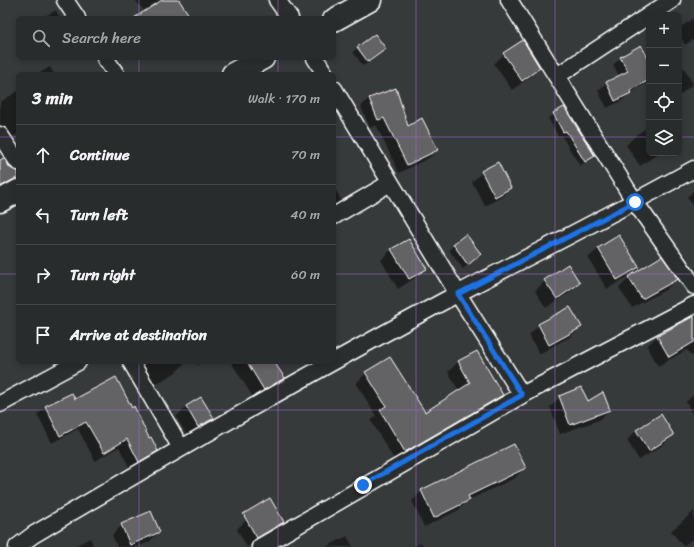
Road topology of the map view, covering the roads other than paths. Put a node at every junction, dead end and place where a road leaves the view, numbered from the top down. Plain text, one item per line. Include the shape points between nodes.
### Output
1 (65, 0) edge
2 (277, 0) edge
3 (370, 0) edge
4 (509, 0) edge
5 (672, 0) edge
6 (76, 16) edge
7 (289, 16) edge
8 (336, 19) edge
9 (106, 60) edge
10 (259, 60) edge
11 (316, 60) edge
12 (115, 72) edge
13 (237, 72) edge
14 (324, 72) edge
15 (557, 76) junction
16 (336, 92) edge
17 (0, 135) edge
18 (16, 159) edge
19 (694, 168) edge
20 (390, 183) junction
21 (16, 192) edge
22 (0, 201) edge
23 (635, 202) junction
24 (336, 215) edge
25 (694, 286) edge
26 (458, 294) junction
27 (694, 305) edge
28 (336, 362) edge
29 (74, 364) edge
30 (132, 364) edge
31 (332, 364) edge
32 (522, 395) junction
33 (0, 404) edge
34 (181, 448) junction
35 (17, 547) edge
36 (260, 547) edge

1 - 6 street
2 - 7 street
3 - 8 street
4 - 15 street
5 - 15 street
9 - 12 street
10 - 13 street
11 - 14 street
15 - 23 street
16 - 20 street
17 - 18 street
19 - 23 street
20 - 24 street
20 - 26 street
21 - 22 street
23 - 25 street
23 - 26 street
26 - 28 street
26 - 32 street
27 - 32 street
29 - 33 street
30 - 34 street
31 - 34 street
32 - 36 street
34 - 35 street via 33,535

